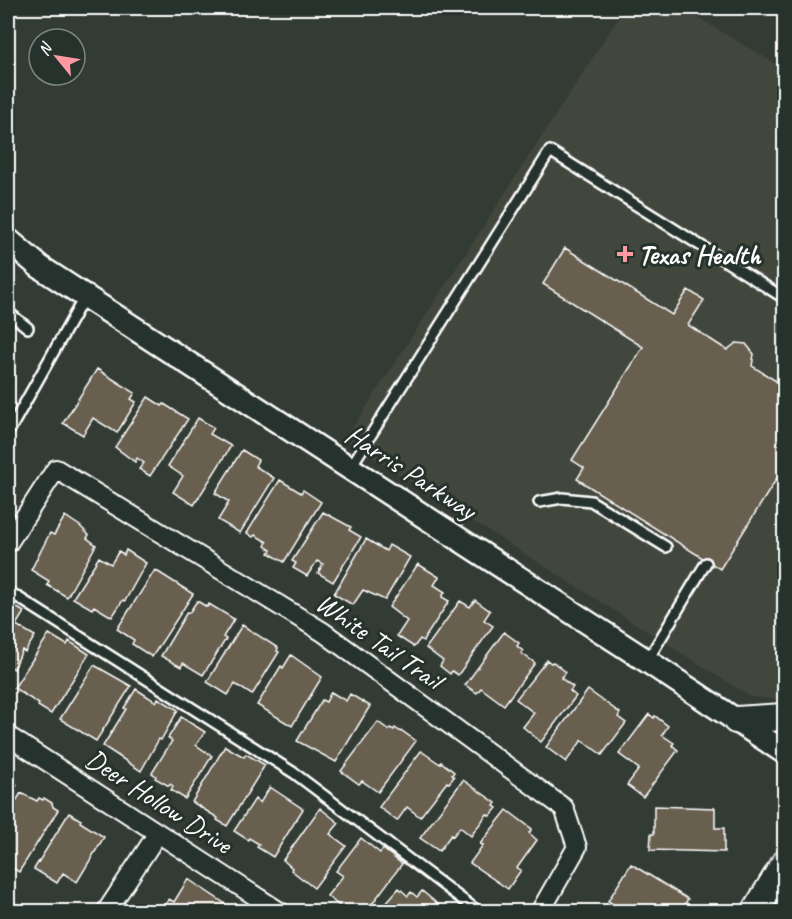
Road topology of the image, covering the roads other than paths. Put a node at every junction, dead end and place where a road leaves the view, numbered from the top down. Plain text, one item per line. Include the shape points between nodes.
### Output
1 (8, 240) edge
2 (85, 296) junction
3 (784, 298) edge
4 (8, 312) edge
5 (28, 328) dead end
6 (8, 434) edge
7 (350, 468) junction
8 (539, 502) dead end
9 (8, 543) edge
10 (666, 547) dead end
11 (706, 563) dead end
12 (8, 591) edge
13 (647, 661) junction
14 (784, 717) edge
15 (736, 720) junction
16 (8, 736) edge
17 (784, 752) edge
18 (158, 833) junction
19 (784, 864) edge
20 (106, 912) edge
21 (280, 912) edge
22 (479, 912) edge
23 (540, 912) edge
24 (755, 912) edge

1 - 2 street, Harris Parkway via 40,267
2 - 6 lane
2 - 7 street, Harris Parkway
3 - 7 lane via 550,151
4 - 5 lane
7 - 13 street, Harris Parkway
8 - 10 lane via 562,498 591,501
9 - 23 street, White Tail Trail via 56,469 323,632 564,808 577,847
11 - 13 lane
12 - 22 lane via 294,773
13 - 15 street, Harris Parkway
14 - 15 main road
15 - 17 street, Harris Parkway
16 - 18 street, Deer Hollow Drive
18 - 20 street
18 - 21 street, Deer Hollow Drive
19 - 24 main road

